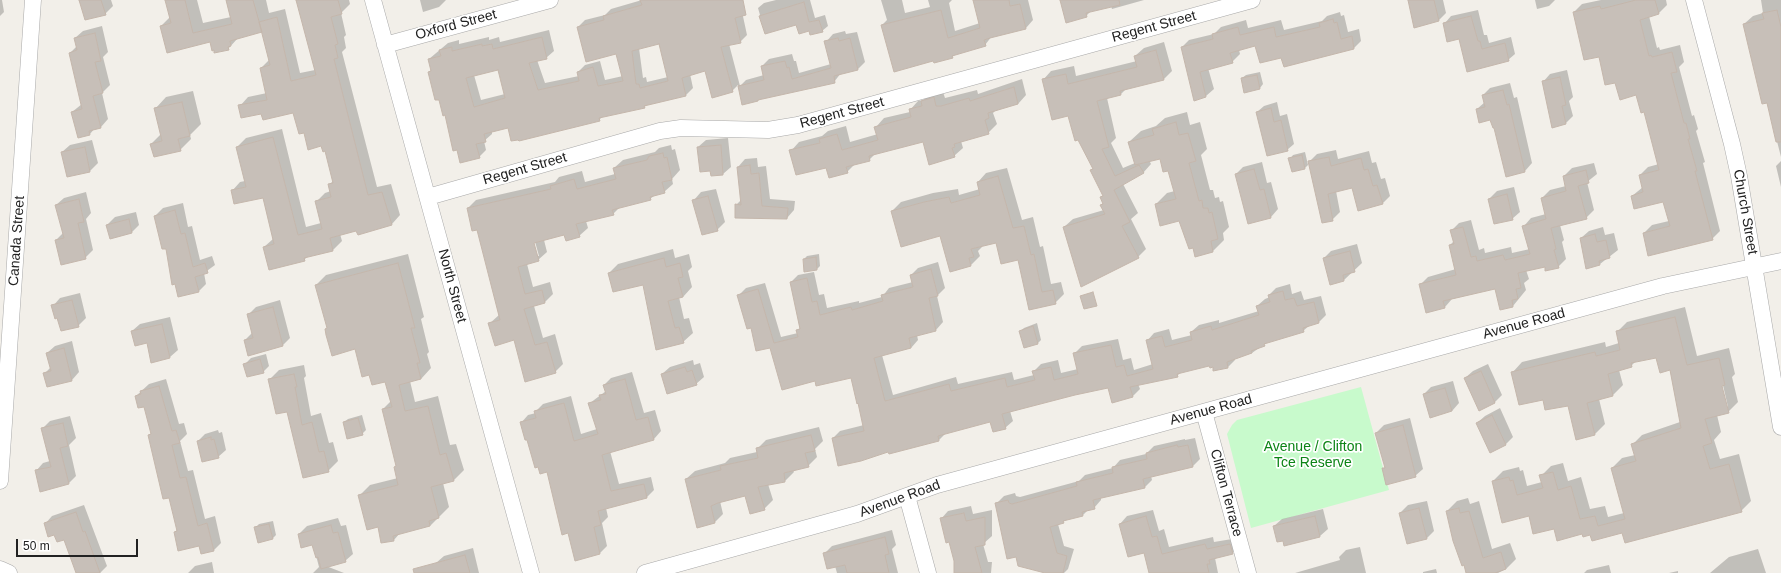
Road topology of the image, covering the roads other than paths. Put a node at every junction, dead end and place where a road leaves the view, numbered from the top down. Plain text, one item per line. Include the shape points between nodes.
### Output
1 (33, 0) edge
2 (373, 0) edge
3 (550, 0) edge
4 (1252, 0) edge
5 (1694, 0) edge
6 (385, 45) junction
7 (428, 197) junction
8 (1781, 261) edge
9 (1755, 266) junction
10 (1204, 412) junction
11 (1781, 427) edge
12 (0, 481) edge
13 (907, 496) junction
14 (0, 569) edge
15 (10, 573) edge
16 (531, 573) edge
17 (645, 573) edge
18 (928, 573) edge
19 (1248, 573) edge

1 - 12 street, Canada Street
2 - 6 street, North Street
3 - 6 street, Oxford Street
4 - 7 street, Regent Street via 798,125 768,130 682,128 660,131
5 - 9 street, Church Street via 1732,144
6 - 7 street, North Street
7 - 16 street, North Street
8 - 9 street, Avenue Road
9 - 10 street, Avenue Road via 1663,286
9 - 11 street, Church Street
10 - 13 street, Avenue Road via 937,485
10 - 19 street, Clifton Terrace
13 - 17 street, Avenue Road via 857,514
13 - 18 street
14 - 15 street

